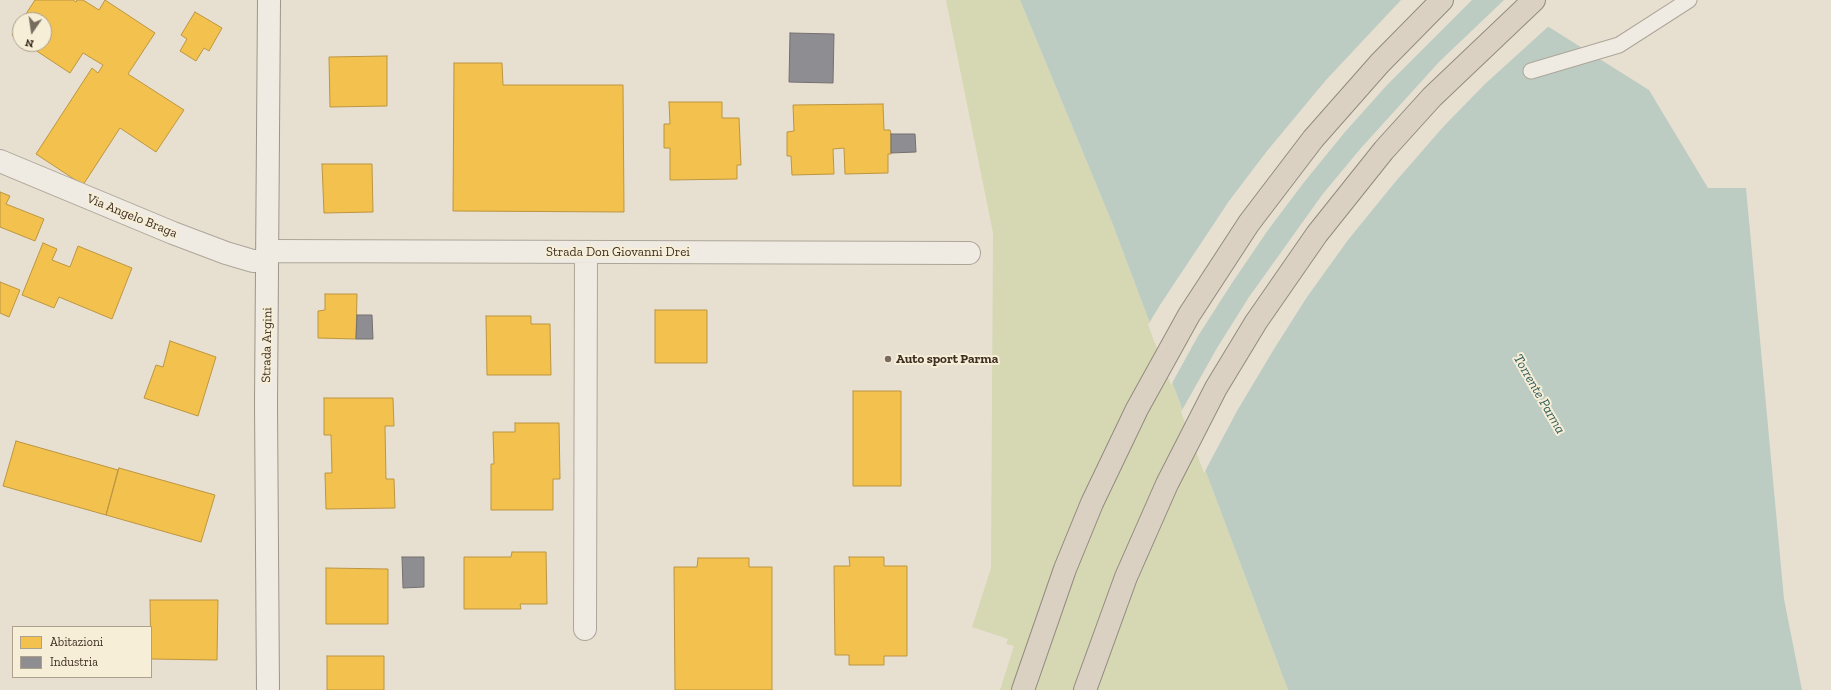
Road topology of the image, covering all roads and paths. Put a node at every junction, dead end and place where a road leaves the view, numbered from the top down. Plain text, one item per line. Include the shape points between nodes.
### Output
1 (269, 0) edge
2 (1442, 0) edge
3 (1534, 0) edge
4 (1689, 0) edge
5 (1531, 71) dead end
6 (0, 161) edge
7 (586, 252) junction
8 (969, 253) dead end
9 (268, 256) junction
10 (585, 629) dead end
11 (268, 690) edge
12 (1023, 690) edge
13 (1085, 690) edge

1 - 9 street, Strada Argini
2 - 12 highway via 1380,63 1323,127 1261,207 1208,284 1153,379 1106,470 1074,547
3 - 13 highway via 1409,122 1353,188 1275,293 1216,388 1166,484 1126,577
4 - 5 lane via 1619,44
6 - 9 street, Via Angelo Braga via 226,254 253,261
7 - 8 street, Strada Don Giovanni Drei
7 - 9 street, Strada Don Giovanni Drei
7 - 10 street
9 - 11 street, Strada Argini

